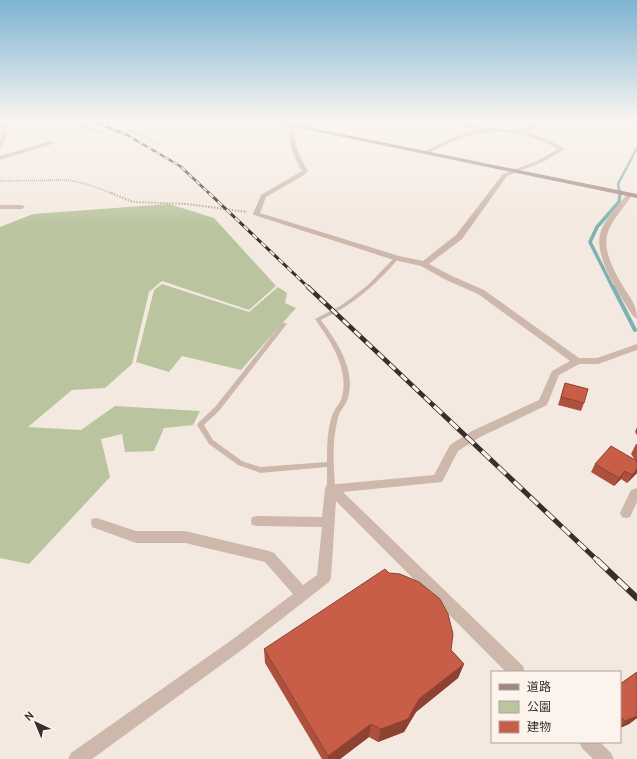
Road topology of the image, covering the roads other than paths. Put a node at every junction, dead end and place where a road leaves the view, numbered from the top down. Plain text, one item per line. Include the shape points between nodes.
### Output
1 (296, 156) edge
2 (443, 156) edge
3 (549, 156) edge
4 (514, 171) junction
5 (627, 194) edge
6 (0, 207) edge
7 (22, 207) dead end
8 (397, 258) junction
9 (424, 264) junction
10 (637, 316) edge
11 (284, 324) dead end
12 (637, 347) edge
13 (577, 361) junction
14 (330, 464) junction
15 (331, 488) junction
16 (637, 493) edge
17 (626, 513) dead end
18 (257, 521) dead end
19 (329, 522) junction
20 (97, 523) dead end
21 (303, 595) junction
22 (516, 671) edge
23 (589, 743) edge
24 (77, 759) edge
25 (605, 759) edge

1 - 8 street via 305,171 263,196 256,214
2 - 4 main road
3 - 4 street
4 - 5 main road
4 - 9 street via 504,175 459,237
5 - 10 street via 603,233 604,255 607,265
6 - 7 street
8 - 9 street
8 - 14 lane via 363,294 318,319 339,350 345,366 347,383 344,399 335,417 329,451
9 - 13 street via 481,292
11 - 14 lane via 217,409 200,425 211,442 240,464 260,470
12 - 13 street via 598,361
13 - 15 street via 555,373 544,402 476,434 454,448 438,479
14 - 15 lane
15 - 19 street
15 - 22 street
16 - 17 street
18 - 19 street
19 - 21 street via 324,578
20 - 21 street via 136,538 185,537 268,557
21 - 24 street
23 - 25 street

